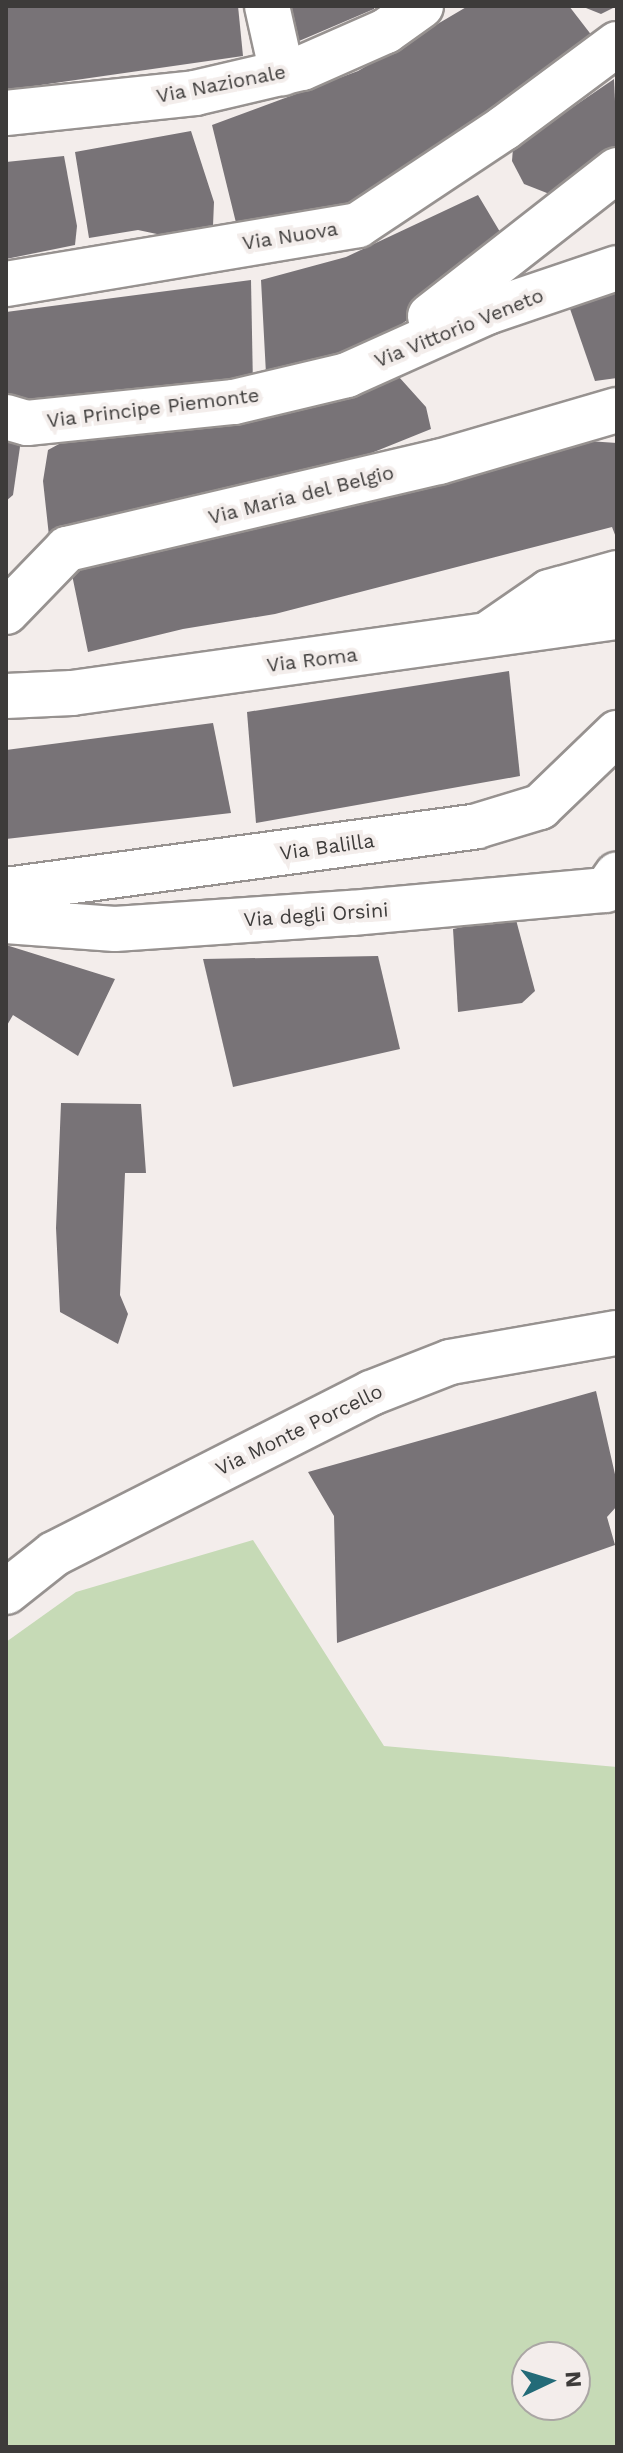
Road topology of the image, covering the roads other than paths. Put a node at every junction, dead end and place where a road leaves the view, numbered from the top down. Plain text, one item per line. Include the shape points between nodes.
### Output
1 (267, 6) edge
2 (421, 6) edge
3 (617, 44) edge
4 (282, 73) junction
5 (6, 113) edge
6 (617, 170) edge
7 (617, 268) edge
8 (6, 284) edge
9 (347, 375) junction
10 (617, 410) edge
11 (6, 417) edge
12 (617, 573) edge
13 (6, 612) edge
14 (617, 617) edge
15 (479, 640) junction
16 (6, 696) edge
17 (617, 733) edge
18 (617, 874) edge
19 (6, 890) edge
20 (6, 921) edge
21 (617, 1333) edge
22 (6, 1592) edge

1 - 4 street
2 - 4 street, Via Nazionale via 386,31
3 - 8 street, Via Nuova via 504,128 358,225
4 - 5 street, Via Nazionale via 195,93
6 - 9 street via 491,274
7 - 9 street, Via Vittorio Veneto via 487,312
9 - 11 street, Via Principe Piemonte via 234,402 27,423
10 - 13 street, Via Maria del Belgio via 439,462 67,549
12 - 15 street via 549,592
14 - 15 street, Via Roma
15 - 16 street, Via Roma via 72,693
17 - 19 street, Via Balilla via 540,807 477,826
18 - 20 street, Via degli Orsini via 606,890 352,913 115,929
21 - 22 street, Via Monte Porcello via 450,1362 371,1393 54,1554

